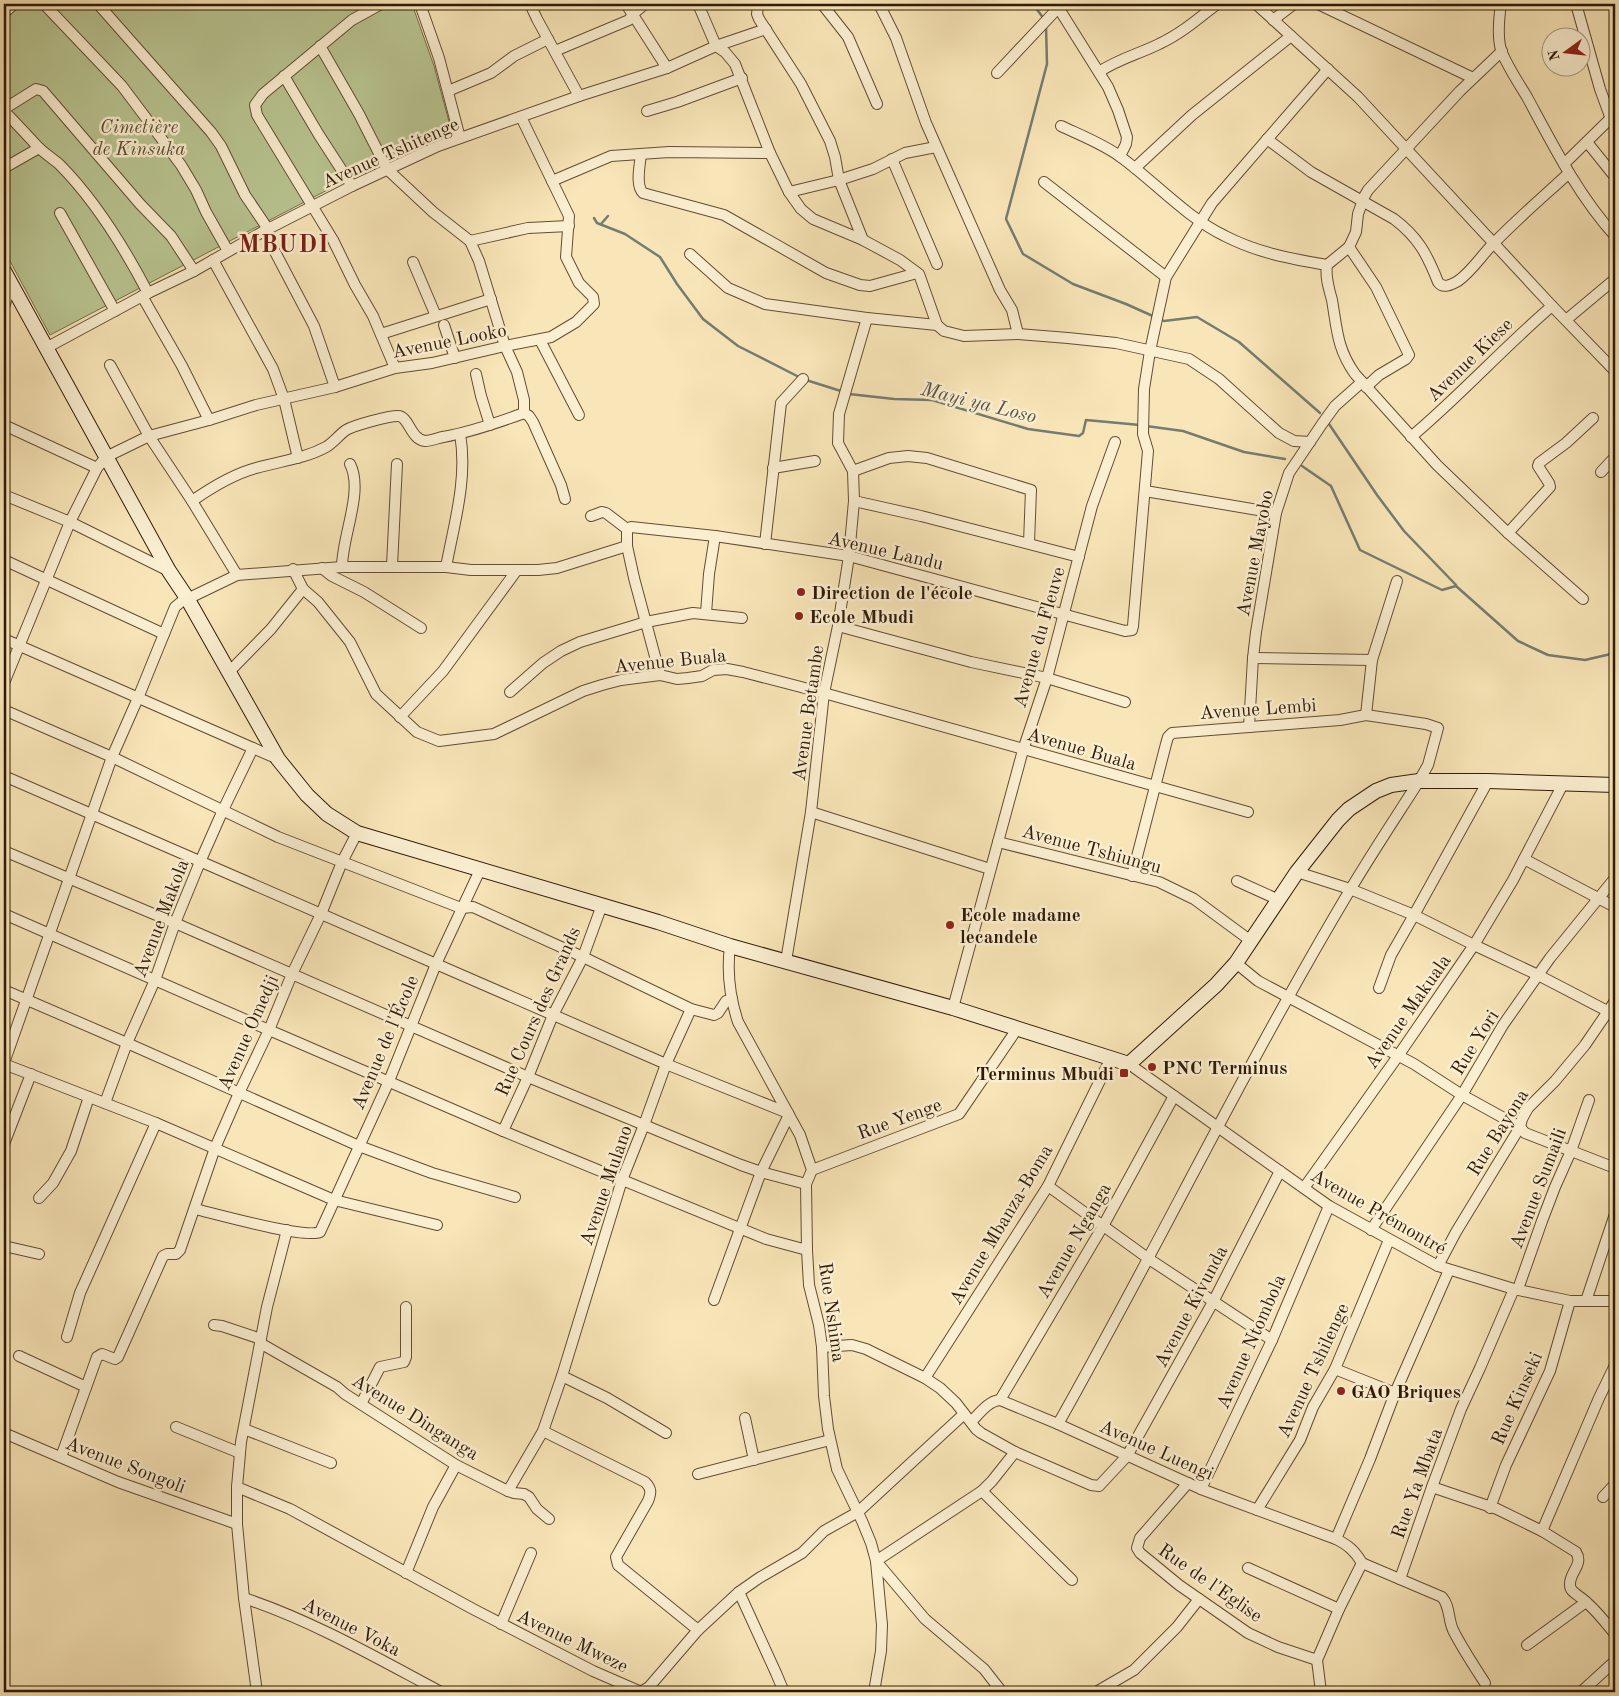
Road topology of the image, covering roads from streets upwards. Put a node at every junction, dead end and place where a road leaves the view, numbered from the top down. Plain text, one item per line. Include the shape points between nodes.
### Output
1 (14, 4) edge
2 (44, 4) edge
3 (98, 4) edge
4 (381, 4) edge
5 (420, 4) edge
6 (530, 4) edge
7 (626, 4) edge
8 (645, 4) edge
9 (698, 4) edge
10 (822, 4) edge
11 (878, 4) edge
12 (1217, 4) edge
13 (1256, 4) edge
14 (1294, 4) edge
15 (1318, 4) edge
16 (1501, 4) edge
17 (1576, 4) edge
18 (759, 5) edge
19 (1057, 6) edge
20 (4, 13) edge
21 (633, 14) junction
22 (1273, 20) junction
23 (766, 28) junction
24 (1291, 36) junction
25 (548, 39) junction
26 (320, 46) junction
27 (716, 46) junction
28 (555, 51) junction
29 (1502, 52) junction
30 (667, 68) junction
31 (1328, 69) junction
32 (1099, 72) junction
33 (997, 73) dead end
34 (284, 76) junction
35 (742, 78) junction
36 (1473, 78) junction
37 (448, 91) junction
38 (579, 96) junction
39 (877, 104) dead end
40 (4, 110) edge
41 (647, 110) dead end
42 (1613, 117) edge
43 (521, 118) junction
44 (1061, 126) dead end
45 (460, 138) junction
46 (1267, 139) junction
47 (1587, 142) junction
48 (39, 148) junction
49 (936, 148) junction
50 (1406, 149) junction
51 (770, 152) junction
52 (641, 154) junction
53 (1120, 156) junction
54 (892, 159) junction
55 (4, 168) edge
56 (1135, 168) junction
57 (1567, 168) junction
58 (387, 169) junction
59 (1615, 177) edge
60 (840, 180) junction
61 (552, 182) junction
62 (1044, 182) dead end
63 (352, 186) junction
64 (790, 192) junction
65 (1362, 202) junction
66 (313, 206) junction
67 (60, 213) dead end
68 (1200, 221) junction
69 (569, 226) junction
70 (266, 230) junction
71 (1615, 236) edge
72 (863, 240) junction
73 (470, 241) junction
74 (1493, 244) junction
75 (1349, 247) junction
76 (228, 251) junction
77 (690, 254) dead end
78 (213, 260) junction
79 (413, 262) dead end
80 (937, 264) dead end
81 (1328, 265) junction
82 (4, 271) edge
83 (194, 271) junction
84 (917, 273) junction
85 (1166, 276) junction
86 (1615, 279) edge
87 (8, 290) edge
88 (145, 295) junction
89 (491, 299) junction
90 (1552, 306) junction
91 (4, 308) edge
92 (114, 311) junction
93 (436, 316) junction
94 (867, 318) junction
95 (1566, 320) junction
96 (444, 325) dead end
97 (937, 325) junction
98 (381, 334) junction
99 (1018, 334) junction
100 (540, 340) junction
101 (505, 346) junction
102 (46, 348) junction
103 (1150, 351) junction
104 (455, 358) junction
105 (110, 365) dead end
106 (395, 368) junction
107 (1615, 371) edge
108 (476, 374) dead end
109 (803, 379) dead end
110 (1364, 385) junction
111 (335, 387) junction
112 (284, 399) junction
113 (524, 413) junction
114 (578, 415) dead end
115 (1594, 418) dead end
116 (209, 420) junction
117 (4, 424) edge
118 (490, 425) junction
119 (460, 434) junction
120 (149, 436) junction
121 (1411, 437) junction
122 (1115, 442) dead end
123 (1310, 442) junction
124 (106, 457) junction
125 (1615, 457) edge
126 (298, 458) junction
127 (815, 461) dead end
128 (350, 464) dead end
129 (397, 464) dead end
130 (97, 468) junction
131 (773, 468) junction
132 (853, 471) junction
133 (1600, 472) dead end
134 (1145, 491) junction
135 (4, 495) edge
136 (565, 499) dead end
137 (192, 501) junction
138 (854, 501) junction
139 (1276, 513) junction
140 (590, 516) dead end
141 (70, 522) junction
142 (627, 529) junction
143 (1508, 533) junction
144 (715, 536) junction
145 (1029, 543) junction
146 (765, 544) junction
147 (627, 546) junction
148 (849, 556) junction
149 (1079, 557) junction
150 (4, 560) edge
151 (392, 566) junction
152 (342, 567) junction
153 (446, 567) junction
154 (322, 568) junction
155 (293, 570) junction
156 (517, 570) junction
157 (169, 571) junction
158 (237, 575) junction
159 (47, 579) junction
160 (1397, 581) dead end
161 (303, 589) junction
162 (187, 598) junction
163 (1583, 599) dead end
164 (706, 613) junction
165 (1064, 614) junction
166 (742, 618) dead end
167 (646, 622) junction
168 (838, 626) junction
169 (422, 628) dead end
170 (164, 634) junction
171 (4, 639) edge
172 (18, 645) junction
173 (1253, 658) junction
174 (1372, 660) junction
175 (228, 672) junction
176 (660, 675) junction
177 (1047, 678) junction
178 (4, 684) edge
179 (510, 692) dead end
180 (824, 694) junction
181 (138, 698) junction
182 (1124, 702) dead end
183 (4, 710) edge
184 (1366, 715) junction
185 (400, 717) junction
186 (1249, 726) junction
187 (254, 748) junction
188 (1023, 750) junction
189 (112, 757) junction
190 (278, 759) junction
191 (4, 776) edge
192 (1419, 781) junction
193 (1488, 781) junction
194 (1563, 784) junction
195 (1615, 785) edge
196 (1155, 786) junction
197 (223, 810) junction
198 (811, 812) junction
199 (1248, 812) dead end
200 (92, 814) junction
201 (357, 833) junction
202 (998, 842) junction
203 (4, 851) edge
204 (1524, 859) junction
205 (200, 862) junction
206 (342, 862) junction
207 (990, 868) junction
208 (480, 870) junction
209 (1297, 872) junction
210 (1132, 876) junction
211 (69, 877) junction
212 (1615, 878) edge
213 (1237, 881) dead end
214 (1350, 889) junction
215 (1598, 898) junction
216 (1279, 900) junction
217 (602, 905) junction
218 (1615, 907) edge
219 (461, 908) junction
220 (4, 914) edge
221 (321, 914) junction
222 (1414, 915) junction
223 (175, 923) junction
224 (50, 933) junction
225 (1251, 941) junction
226 (1474, 945) junction
227 (730, 946) junction
228 (582, 957) junction
229 (786, 961) junction
230 (1236, 963) junction
231 (436, 964) junction
232 (292, 974) junction
233 (1538, 975) junction
234 (155, 980) junction
235 (1379, 988) dead end
236 (4, 990) edge
237 (1289, 998) junction
238 (732, 999) junction
239 (26, 1001) junction
240 (1615, 1001) edge
241 (953, 1008) junction
242 (690, 1009) junction
243 (1612, 1013) edge
244 (554, 1015) junction
245 (411, 1025) junction
246 (1017, 1029) junction
247 (269, 1030) junction
248 (127, 1043) junction
249 (1398, 1056) junction
250 (1111, 1058) junction
251 (4, 1064) edge
252 (666, 1064) junction
253 (1129, 1064) junction
254 (31, 1074) junction
255 (528, 1077) junction
256 (389, 1081) junction
257 (239, 1093) junction
258 (1462, 1095) junction
259 (89, 1096) junction
260 (1174, 1096) junction
261 (1589, 1100) dead end
262 (106, 1103) junction
263 (789, 1114) junction
264 (156, 1123) junction
265 (644, 1125) junction
266 (1218, 1127) junction
267 (1520, 1127) junction
268 (503, 1132) junction
269 (4, 1144) edge
270 (359, 1146) junction
271 (216, 1148) junction
272 (1571, 1151) junction
273 (1615, 1168) edge
274 (812, 1170) junction
275 (1280, 1171) junction
276 (761, 1172) junction
277 (622, 1180) junction
278 (806, 1184) junction
279 (1048, 1186) junction
280 (1304, 1188) junction
281 (514, 1197) dead end
282 (39, 1198) dead end
283 (334, 1200) junction
284 (1329, 1206) junction
285 (196, 1209) junction
286 (1615, 1214) edge
287 (437, 1225) dead end
288 (1103, 1226) junction
289 (740, 1229) junction
290 (287, 1230) junction
291 (1371, 1230) junction
292 (1389, 1240) junction
293 (4, 1246) edge
294 (807, 1250) junction
295 (39, 1254) dead end
296 (1149, 1258) junction
297 (1438, 1266) junction
298 (1449, 1270) junction
299 (1516, 1289) junction
300 (714, 1300) dead end
301 (1570, 1301) junction
302 (1586, 1301) junction
303 (1213, 1302) junction
304 (1613, 1303) edge
305 (406, 1307) dead end
306 (214, 1325) dead end
307 (67, 1337) dead end
308 (1272, 1340) junction
309 (260, 1341) junction
310 (822, 1347) junction
311 (19, 1356) dead end
312 (1615, 1365) edge
313 (1335, 1369) junction
314 (562, 1376) junction
315 (925, 1378) junction
316 (86, 1387) junction
317 (1395, 1392) junction
318 (1000, 1400) junction
319 (361, 1404) junction
320 (964, 1414) junction
321 (746, 1418) dead end
322 (971, 1422) junction
323 (1058, 1424) junction
324 (176, 1428) dead end
325 (244, 1429) junction
326 (543, 1431) junction
327 (666, 1433) dead end
328 (4, 1434) edge
329 (830, 1440) junction
330 (1015, 1452) junction
331 (240, 1453) junction
332 (1127, 1456) junction
333 (61, 1457) junction
334 (754, 1460) junction
335 (331, 1463) dead end
336 (456, 1464) junction
337 (698, 1474) dead end
338 (1188, 1483) junction
339 (1615, 1484) edge
340 (1432, 1487) junction
341 (237, 1488) junction
342 (1201, 1489) junction
343 (508, 1491) junction
344 (982, 1491) junction
345 (1603, 1497) dead end
346 (1490, 1508) junction
347 (1258, 1510) junction
348 (858, 1512) junction
349 (549, 1519) dead end
350 (237, 1524) junction
351 (1542, 1531) junction
352 (1336, 1539) junction
353 (531, 1553) dead end
354 (876, 1561) junction
355 (1362, 1562) junction
356 (1248, 1568) dead end
357 (406, 1573) junction
358 (1400, 1579) junction
359 (1072, 1580) dead end
360 (739, 1592) junction
361 (244, 1598) junction
362 (1199, 1599) junction
363 (1586, 1602) junction
364 (1339, 1609) junction
365 (501, 1624) junction
366 (698, 1630) junction
367 (1615, 1634) edge
368 (1527, 1645) dead end
369 (1317, 1660) junction
370 (1615, 1661) edge
371 (1485, 1683) dead end
372 (257, 1692) edge
373 (442, 1692) edge
374 (784, 1692) edge
375 (874, 1692) edge
376 (1002, 1692) edge
377 (1096, 1692) edge
378 (1321, 1692) edge
379 (1582, 1692) edge

1 - 20 street
2 - 76 street via 122,86 171,151
3 - 70 street via 211,132
4 - 26 street via 352,20
5 - 37 street
6 - 25 street
7 - 21 street
8 - 21 street
9 - 27 street
10 - 39 street via 848,37
11 - 49 street via 896,38
12 - 32 street via 1175,36 1122,58
13 - 22 street
14 - 22 street
15 - 36 street
16 - 29 street via 1499,31
17 - 42 street via 1600,89
18 - 23 street via 758,14
19 - 32 street
19 - 33 street
21 - 28 street via 629,20
21 - 30 street
22 - 24 street
23 - 27 street, Avenue Tshitenge
23 - 60 street via 801,84 821,124 835,157
24 - 31 street
24 - 56 street via 1192,115
25 - 28 street
25 - 37 street via 514,56 490,73
26 - 34 street
26 - 58 street
27 - 30 street, Avenue Tshitenge
27 - 35 street via 732,59
28 - 38 street
29 - 36 street
29 - 57 street
30 - 38 street, Avenue Tshitenge
31 - 46 street
31 - 50 street
32 - 53 street via 1108,86 1127,137
34 - 63 street
34 - 66 street via 255,105 257,114
35 - 41 street
35 - 51 street
36 - 50 street
37 - 45 street
38 - 43 street, Avenue Tshitenge
40 - 48 street
40 - 83 street via 36,89 43,91 140,204 172,236
42 - 47 street
43 - 45 street, Avenue Tshitenge
43 - 61 street, Avenue Looko
44 - 53 street
45 - 58 street, Avenue Tshitenge
46 - 65 street via 1310,172
46 - 68 street
47 - 57 street
47 - 59 street
48 - 55 street
48 - 88 street via 59,165 100,214 120,244
49 - 54 street
49 - 99 street via 1012,310
50 - 65 street via 1368,190
50 - 74 street
51 - 52 street
51 - 64 street
52 - 61 street via 611,156
52 - 84 street via 639,189 643,193 724,215 826,273 870,286
53 - 56 street
54 - 60 street
54 - 80 street
56 - 68 street
57 - 71 street
57 - 74 street
58 - 63 street, Avenue Tshitenge
58 - 73 street
60 - 64 street
60 - 72 street
61 - 69 street, Avenue Looko via 569,216
62 - 85 street
63 - 66 street, Avenue Tshitenge
64 - 72 street via 806,215
65 - 74 street via 1394,219 1411,233 1440,285 1448,286 1458,280
65 - 75 street via 1356,232
66 - 70 street, Avenue Tshitenge
66 - 98 street
67 - 92 street
68 - 81 street via 1244,246
68 - 85 street
69 - 73 street via 528,228
69 - 100 street, Avenue Looko via 566,257 579,282 593,297 594,304 576,322
70 - 76 street, Avenue Tshitenge
70 - 111 street via 314,326
72 - 84 street
73 - 89 street
74 - 90 street
75 - 81 street
75 - 110 street, Avenue Mayobo via 1376,287 1409,355
76 - 78 street, Avenue Tshitenge
77 - 94 street via 728,288 759,302
78 - 83 street, Avenue Tshitenge
78 - 112 street via 273,369
79 - 93 street
81 - 110 street via 1327,279 1338,340 1347,364
82 - 87 street
83 - 88 street, Avenue Tshitenge
84 - 97 street
85 - 103 street
86 - 95 street
87 - 91 street
87 - 102 street
88 - 92 street, Avenue Tshitenge
88 - 116 street
89 - 93 street
89 - 101 street
90 - 95 street
90 - 121 street, Avenue Kiese
92 - 102 street, Avenue Tshitenge
93 - 98 street
94 - 97 street
94 - 132 street, Avenue Betambe via 839,414 838,444
95 - 107 street
96 - 104 street
97 - 99 street via 944,331 964,336
98 - 106 street
99 - 103 street via 1116,343
100 - 101 street, Avenue Looko
100 - 114 street
101 - 104 street, Avenue Looko
101 - 113 street via 517,372
102 - 124 street
103 - 123 street via 1189,360 1226,385 1279,433 1294,441
103 - 134 street via 1144,389 1143,434 1148,452
104 - 106 street, Avenue Looko
105 - 120 street
106 - 111 street, Avenue Looko
108 - 118 street
109 - 131 street via 781,403
110 - 121 street
110 - 123 street, Avenue Mayobo via 1335,406
111 - 112 street, Avenue Looko
112 - 116 street, Avenue Looko
112 - 126 street
113 - 118 street
113 - 136 street via 533,422
115 - 143 street via 1539,463 1550,487
116 - 120 street, Avenue Looko
117 - 130 street
118 - 119 street
119 - 126 street via 425,441 412,433 405,420 398,416 346,430 327,446
119 - 153 street via 463,464
120 - 124 street, Avenue Looko
120 - 137 street
121 - 143 street
122 - 149 street, Avenue du Fleuve via 1092,506
123 - 139 street, Avenue Mayobo via 1289,473
124 - 130 street
124 - 157 street
125 - 133 street
126 - 137 street via 256,468 216,484
127 - 131 street
128 - 152 street via 356,483
129 - 151 street
130 - 141 street
131 - 146 street
132 - 138 street, Avenue Betambe
132 - 145 street via 889,458 908,456 926,458 1031,490
134 - 139 street
134 - 165 street, Avenue Landu via 1132,630 1125,631
135 - 141 street
137 - 158 street
138 - 145 street
138 - 148 street, Avenue Betambe
139 - 173 street, Avenue Mayobo
140 - 142 street via 606,513
141 - 157 street
141 - 159 street
142 - 144 street, Avenue Landu
142 - 147 street
143 - 163 street
144 - 146 street, Avenue Landu
144 - 164 street
145 - 149 street
146 - 148 street, Avenue Landu
147 - 156 street via 557,568
147 - 167 street
148 - 165 street, Avenue Landu
148 - 168 street, Avenue Betambe
149 - 165 street, Avenue du Fleuve
150 - 159 street
151 - 152 street
151 - 153 street
152 - 154 street
153 - 156 street
154 - 155 street
154 - 169 street
155 - 158 street
155 - 161 street, Avenue Buala
156 - 185 street via 443,671
157 - 162 street
158 - 162 street
159 - 170 street
159 - 172 street
160 - 174 street
161 - 175 street via 272,629
161 - 185 street, Avenue Buala via 318,602 350,642 376,694
162 - 170 street via 175,607
162 - 175 street
164 - 166 street
164 - 167 street
165 - 177 street, Avenue du Fleuve
167 - 176 street
167 - 179 street via 560,651
168 - 177 street via 972,662
168 - 180 street, Avenue Betambe
170 - 181 street
171 - 172 street
172 - 178 street
172 - 181 street
173 - 174 street
173 - 186 street, Avenue Mayobo
174 - 184 street
175 - 190 street
176 - 180 street, Avenue Buala via 677,679 727,669
176 - 185 street, Avenue Buala via 602,685 494,734 474,738 439,741 417,732
177 - 182 street
177 - 188 street, Avenue du Fleuve
180 - 188 street, Avenue Buala
180 - 198 street, Avenue Betambe
181 - 187 street
181 - 189 street
183 - 189 street
184 - 186 street, Avenue Lembi
184 - 192 street, Avenue Lembi via 1438,728 1428,765
186 - 196 street, Avenue Lembi via 1172,733 1168,737
187 - 190 street
187 - 197 street, Avenue Makola
188 - 196 street, Avenue Buala
188 - 202 street, Avenue du Fleuve
189 - 197 street
189 - 200 street
190 - 201 street via 306,795
191 - 200 street
192 - 193 street
192 - 209 street via 1391,785 1355,804 1338,820
192 - 214 street
193 - 194 street
193 - 222 street
194 - 195 street
194 - 204 street
196 - 199 street, Avenue Buala
196 - 210 street, Avenue Lembi
197 - 205 street, Avenue Makola
197 - 206 street via 278,837
198 - 207 street
198 - 229 street, Avenue Betambe
200 - 205 street
200 - 211 street
201 - 206 street, Avenue Omedji
201 - 208 street
202 - 207 street, Avenue du Fleuve
202 - 210 street, Avenue Tshiungu
203 - 211 street
204 - 215 street
204 - 226 street
205 - 221 street
205 - 223 street, Avenue Makola
206 - 219 street
206 - 221 street, Avenue Omedji
207 - 241 street, Avenue du Fleuve
208 - 217 street
208 - 219 street, Avenue de l'École
209 - 214 street, Avenue Makuala
209 - 216 street
210 - 225 street, Avenue Tshiungu via 1160,882 1194,900
211 - 223 street
211 - 224 street
212 - 215 street, Rue Yori
213 - 216 street
214 - 222 street, Avenue Makuala
214 - 237 street
215 - 218 street
215 - 233 street, Rue Yori
216 - 225 street
217 - 227 street
217 - 228 street, Rue Cours des Grands
219 - 228 street via 474,907
219 - 231 street, Avenue de l'École
220 - 224 street
221 - 231 street
221 - 232 street, Avenue Omedji
222 - 226 street, Avenue Makuala
222 - 235 street via 1391,955
223 - 232 street
223 - 234 street, Avenue Makola
224 - 234 street
224 - 239 street
225 - 230 street
226 - 233 street
226 - 249 street, Avenue Makuala
227 - 229 street
227 - 238 street via 728,960
228 - 242 street
228 - 244 street, Rue Cours des Grands
229 - 241 street
230 - 237 street via 1258,981
230 - 253 street
231 - 244 street
231 - 245 street, Avenue de l'École
232 - 245 street
232 - 247 street, Avenue Omedji
233 - 243 street
233 - 258 street, Rue Yori via 1503,1025
234 - 247 street
234 - 248 street, Avenue Makola
236 - 239 street
237 - 249 street
237 - 266 street
238 - 242 street via 714,1014
238 - 263 street via 738,1022
239 - 248 street
239 - 251 street
240 - 243 street, Rue Bayona
241 - 246 street
242 - 252 street, Avenue Mulano
243 - 267 street, Rue Bayona via 1528,1108
244 - 252 street
244 - 255 street, Rue Cours des Grands
245 - 255 street
245 - 256 street, Avenue de l'École
246 - 250 street
246 - 274 street, Rue Yenge via 959,1114
247 - 256 street
247 - 257 street, Avenue Omedji
248 - 257 street
248 - 262 street, Avenue Makola
249 - 258 street
249 - 280 street, Avenue Makuala
250 - 253 street
250 - 279 street, Avenue Mbanza-Boma
251 - 254 street
252 - 263 street
252 - 265 street, Avenue Mulano
253 - 260 street, Avenue Prémontré
254 - 259 street
254 - 269 street
255 - 265 street
255 - 268 street, Rue Cours des Grands
256 - 268 street
256 - 270 street, Avenue de l'École
257 - 270 street
257 - 271 street, Avenue Omedji
258 - 267 street
258 - 291 street, Rue Yori
259 - 262 street
259 - 282 street via 71,1151
260 - 266 street, Avenue Prémontré
260 - 288 street, Avenue Nganga
261 - 272 street, Avenue Sumaili
262 - 264 street
263 - 274 street
263 - 276 street
264 - 271 street
264 - 307 street via 80,1293
265 - 276 street
265 - 277 street, Avenue Mulano
266 - 275 street, Avenue Prémontré
266 - 296 street
267 - 272 street via 1525,1133
267 - 297 street, Rue Bayona
268 - 277 street
270 - 281 street via 432,1173
270 - 283 street, Avenue de l'École
271 - 283 street
271 - 285 street, Avenue Omedji
272 - 273 street
272 - 299 street, Avenue Sumaili
274 - 278 street, Rue Nshima
275 - 280 street, Avenue Prémontré
275 - 303 street, Avenue Kivunda
276 - 278 street
276 - 289 street
277 - 289 street
277 - 314 street, Avenue Mulano
278 - 294 street, Rue Nshima
279 - 288 street
279 - 315 street, Avenue Mbanza-Boma
280 - 284 street, Avenue Prémontré
283 - 287 street
283 - 290 street, Avenue de l'École via 320,1232
284 - 291 street, Avenue Prémontré
284 - 308 street, Avenue Ntombola
285 - 290 street
285 - 316 street, Avenue Omedji via 180,1250 163,1256 122,1351 115,1359 99,1355
286 - 302 street
288 - 296 street
288 - 318 street, Avenue Nganga
289 - 294 street via 766,1240
289 - 300 street
290 - 309 street
291 - 292 street, Avenue Prémontré
292 - 297 street, Avenue Prémontré
292 - 313 street, Avenue Tshilenge
293 - 295 street
294 - 310 street, Rue Nshima
296 - 303 street
296 - 323 street
297 - 298 street, Avenue Prémontré
298 - 299 street, Avenue Prémontré
298 - 317 street
299 - 301 street, Avenue Prémontré
299 - 340 street, Rue Ya Mbata via 1461,1409
301 - 302 street, Avenue Prémontré
301 - 346 street, Rue Kinseki via 1550,1371 1506,1465
302 - 304 street, Avenue Prémontré
303 - 308 street
303 - 332 street, Avenue Kivunda
305 - 319 street via 404,1362 380,1367
306 - 309 street, Avenue Dinganga
308 - 342 street, Avenue Ntombola
309 - 319 street, Avenue Dinganga
309 - 325 street
310 - 315 street via 852,1345 866,1349
310 - 329 street, Rue Nshima
311 - 316 street
312 - 351 street
313 - 317 street
313 - 347 street, Avenue Tshilenge via 1300,1440
314 - 326 street, Avenue Mulano
314 - 327 street
315 - 320 street via 940,1388
316 - 333 street
317 - 352 street
318 - 322 street via 994,1400
318 - 323 street, Avenue Luengi
319 - 336 street, Avenue Dinganga
320 - 322 street
320 - 348 street, Avenue Mweze
321 - 334 street
322 - 330 street via 981,1433
323 - 332 street, Avenue Luengi
324 - 331 street
325 - 331 street
325 - 335 street
326 - 343 street, Avenue Mulano
326 - 366 street via 649,1486 648,1501 616,1562
328 - 333 street, Avenue Songoli
329 - 334 street
329 - 348 street, Rue Nshima via 837,1469
330 - 332 street, Avenue Kivunda via 1096,1486 1105,1481
330 - 344 street
331 - 341 street
332 - 338 street, Avenue Luengi
333 - 350 street, Avenue Songoli via 118,1482
334 - 337 street
336 - 343 street, Avenue Dinganga
336 - 357 street via 433,1507
338 - 342 street, Avenue Luengi
338 - 362 street, Rue de l'Eglise via 1140,1538 1137,1548
339 - 345 street
340 - 346 street
340 - 358 street, Rue Ya Mbata
341 - 350 street
341 - 357 street, Avenue Mweze via 290,1509
342 - 347 street, Avenue Luengi
343 - 349 street, Avenue Dinganga via 529,1497
344 - 354 street
344 - 359 street
346 - 351 street
347 - 352 street, Avenue Luengi
348 - 354 street, Rue Nshima
348 - 360 street, Avenue Mweze via 824,1531 802,1553
350 - 361 street
351 - 363 street via 1578,1554 1579,1562 1570,1587
352 - 355 street, Avenue Luengi via 1349,1546
353 - 365 street
354 - 375 street, Rue Nshima via 882,1625
354 - 376 street via 925,1618 984,1669
355 - 358 street
355 - 364 street
356 - 364 street
357 - 365 street, Avenue Mweze
358 - 371 street via 1444,1600 1457,1638
360 - 366 street, Avenue Mweze
360 - 374 street
361 - 372 street
361 - 373 street, Avenue Voka via 312,1624
362 - 369 street, Rue de l'Eglise via 1248,1633
362 - 377 street via 1177,1627 1134,1670
363 - 367 street
363 - 368 street
364 - 369 street
365 - 366 street, Avenue Mweze via 639,1691 649,1687
369 - 378 street
370 - 379 street

